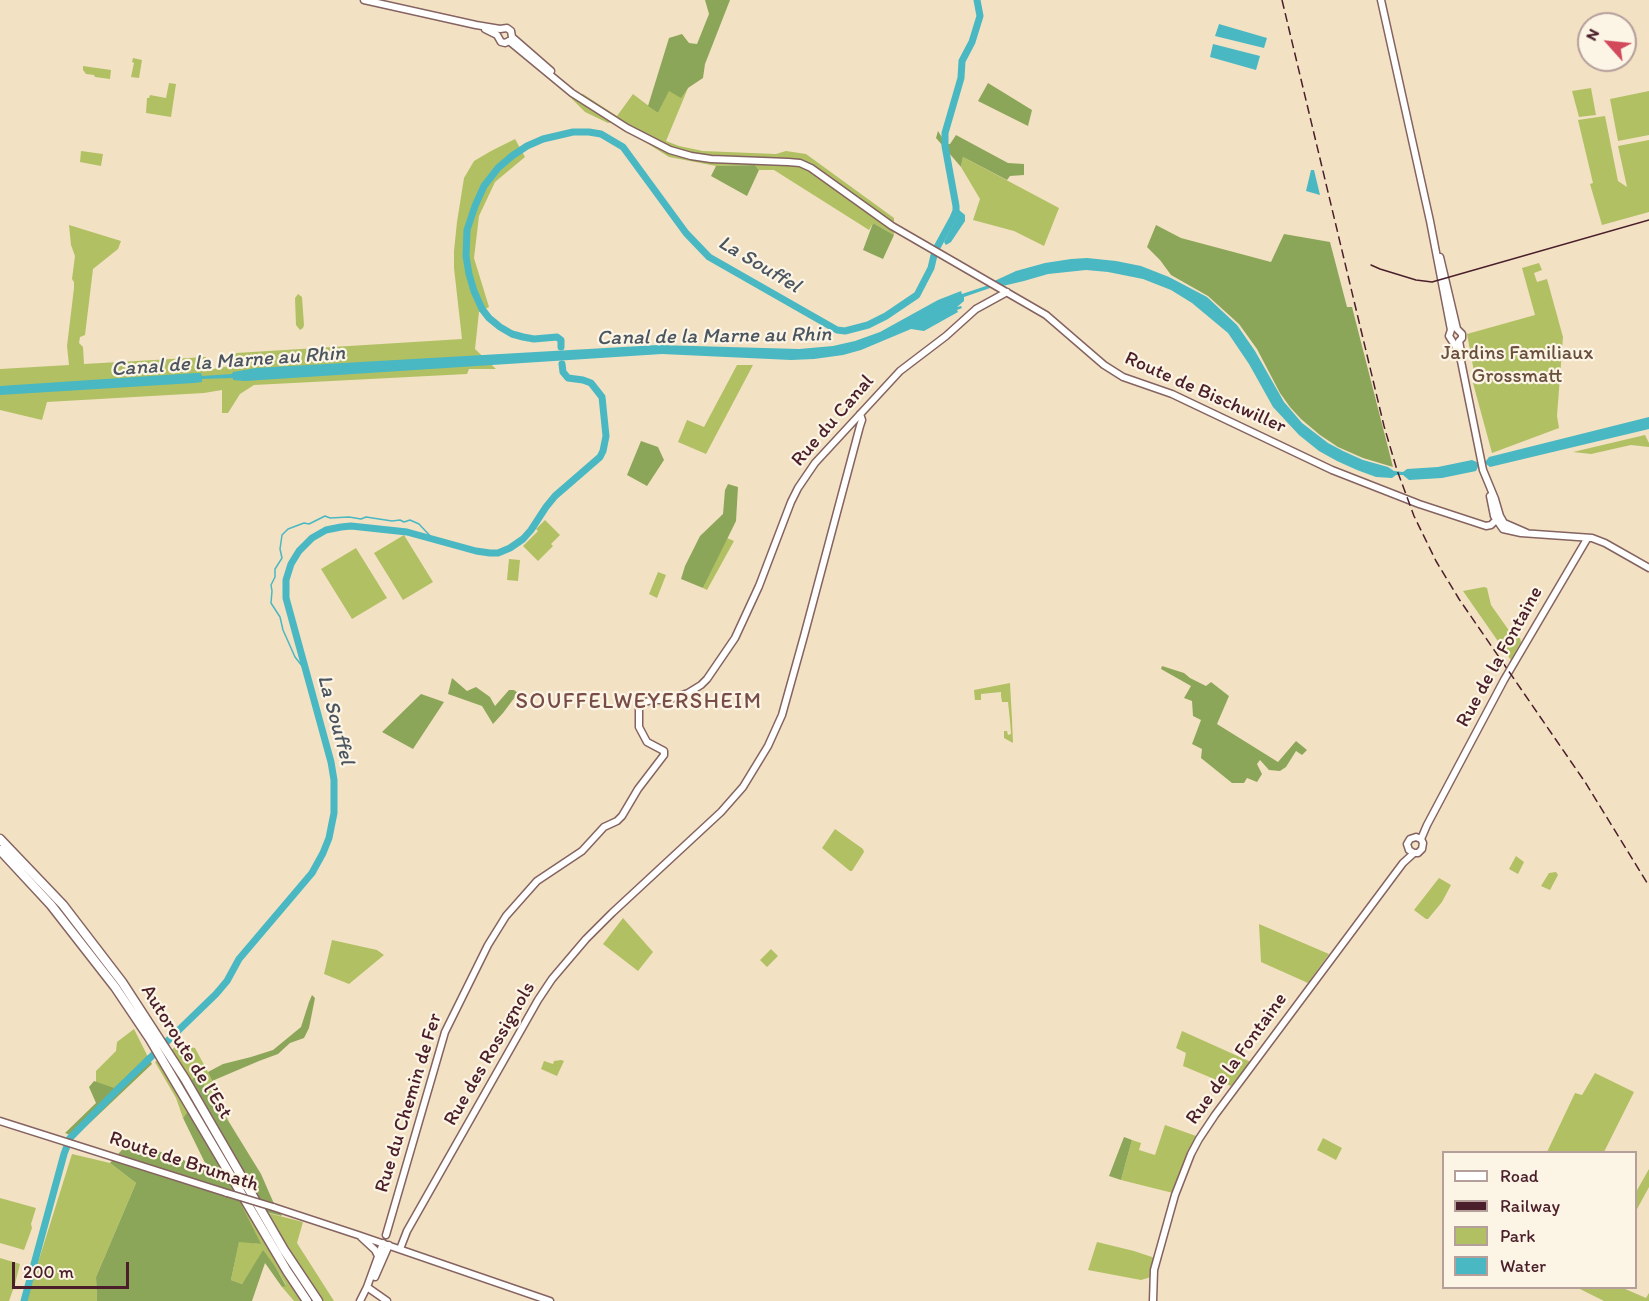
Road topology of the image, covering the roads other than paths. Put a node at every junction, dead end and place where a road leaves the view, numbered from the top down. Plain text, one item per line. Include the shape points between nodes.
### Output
1 (364, 0) edge
2 (1382, 0) edge
3 (498, 32) junction
4 (510, 39) junction
5 (1007, 292) junction
6 (1454, 330) junction
7 (1456, 342) junction
8 (860, 414) junction
9 (1497, 518) junction
10 (1587, 539) junction
11 (1647, 565) edge
12 (664, 751) joint
13 (0, 834) edge
14 (1419, 838) junction
15 (0, 839) edge
16 (0, 849) edge
17 (1411, 851) junction
18 (63, 905) junction
19 (153, 1036) junction
20 (168, 1061) junction
21 (0, 1121) edge
22 (358, 1235) junction
23 (386, 1235) dead end
24 (391, 1246) junction
25 (378, 1256) junction
26 (367, 1287) junction
27 (307, 1301) edge
28 (318, 1301) edge
29 (360, 1301) edge
30 (387, 1301) edge
31 (550, 1301) edge
32 (1153, 1301) edge

1 - 3 street
2 - 6 street via 1404,86
3 - 4 street via 501,42
3 - 4 street via 509,29
4 - 5 street, Route de Bischwiller via 585,101 647,139 682,154 717,160 808,166 878,217
5 - 8 street, Rue du Canal via 976,309 900,371
5 - 9 street, Route de Bischwiller via 1046,315 1123,377 1172,394 1369,485 1478,523
6 - 7 street via 1449,336
6 - 7 street via 1462,336
7 - 9 street
8 - 12 street, Rue du Canal via 815,463 798,488 745,618 732,645 707,679 688,693 639,706 639,727 647,742
8 - 24 street, Rue des Rossignols via 862,420 782,715 768,746 739,792 710,824 619,906 556,974 407,1231
9 - 10 street via 1527,533
10 - 11 street via 1598,540
10 - 14 street, Rue de la Fontaine via 1504,680
12 - 23 street, Rue du Chemin de Fer via 622,816 597,833 582,851 530,887 488,945 445,1032
13 - 18 highway
14 - 17 street via 1408,841
14 - 17 street via 1422,849 1418,853
15 - 18 highway, Autoroute de l’Est
16 - 19 highway, Autoroute de l’Est via 51,905
17 - 32 street, Rue de la Fontaine via 1199,1140 1175,1195 1154,1270
18 - 19 highway, Autoroute de l’Est via 116,974
19 - 20 highway, Autoroute de l’Est
20 - 27 highway, Autoroute de l’Est
20 - 28 highway, Autoroute de l’Est
21 - 22 street, Route de Brumath, bridge
22 - 24 street, Route de Brumath
22 - 25 street, Route de Brumath
24 - 25 street
24 - 26 street
24 - 31 street, Route de Brumath
25 - 26 street
26 - 29 street
26 - 30 street

